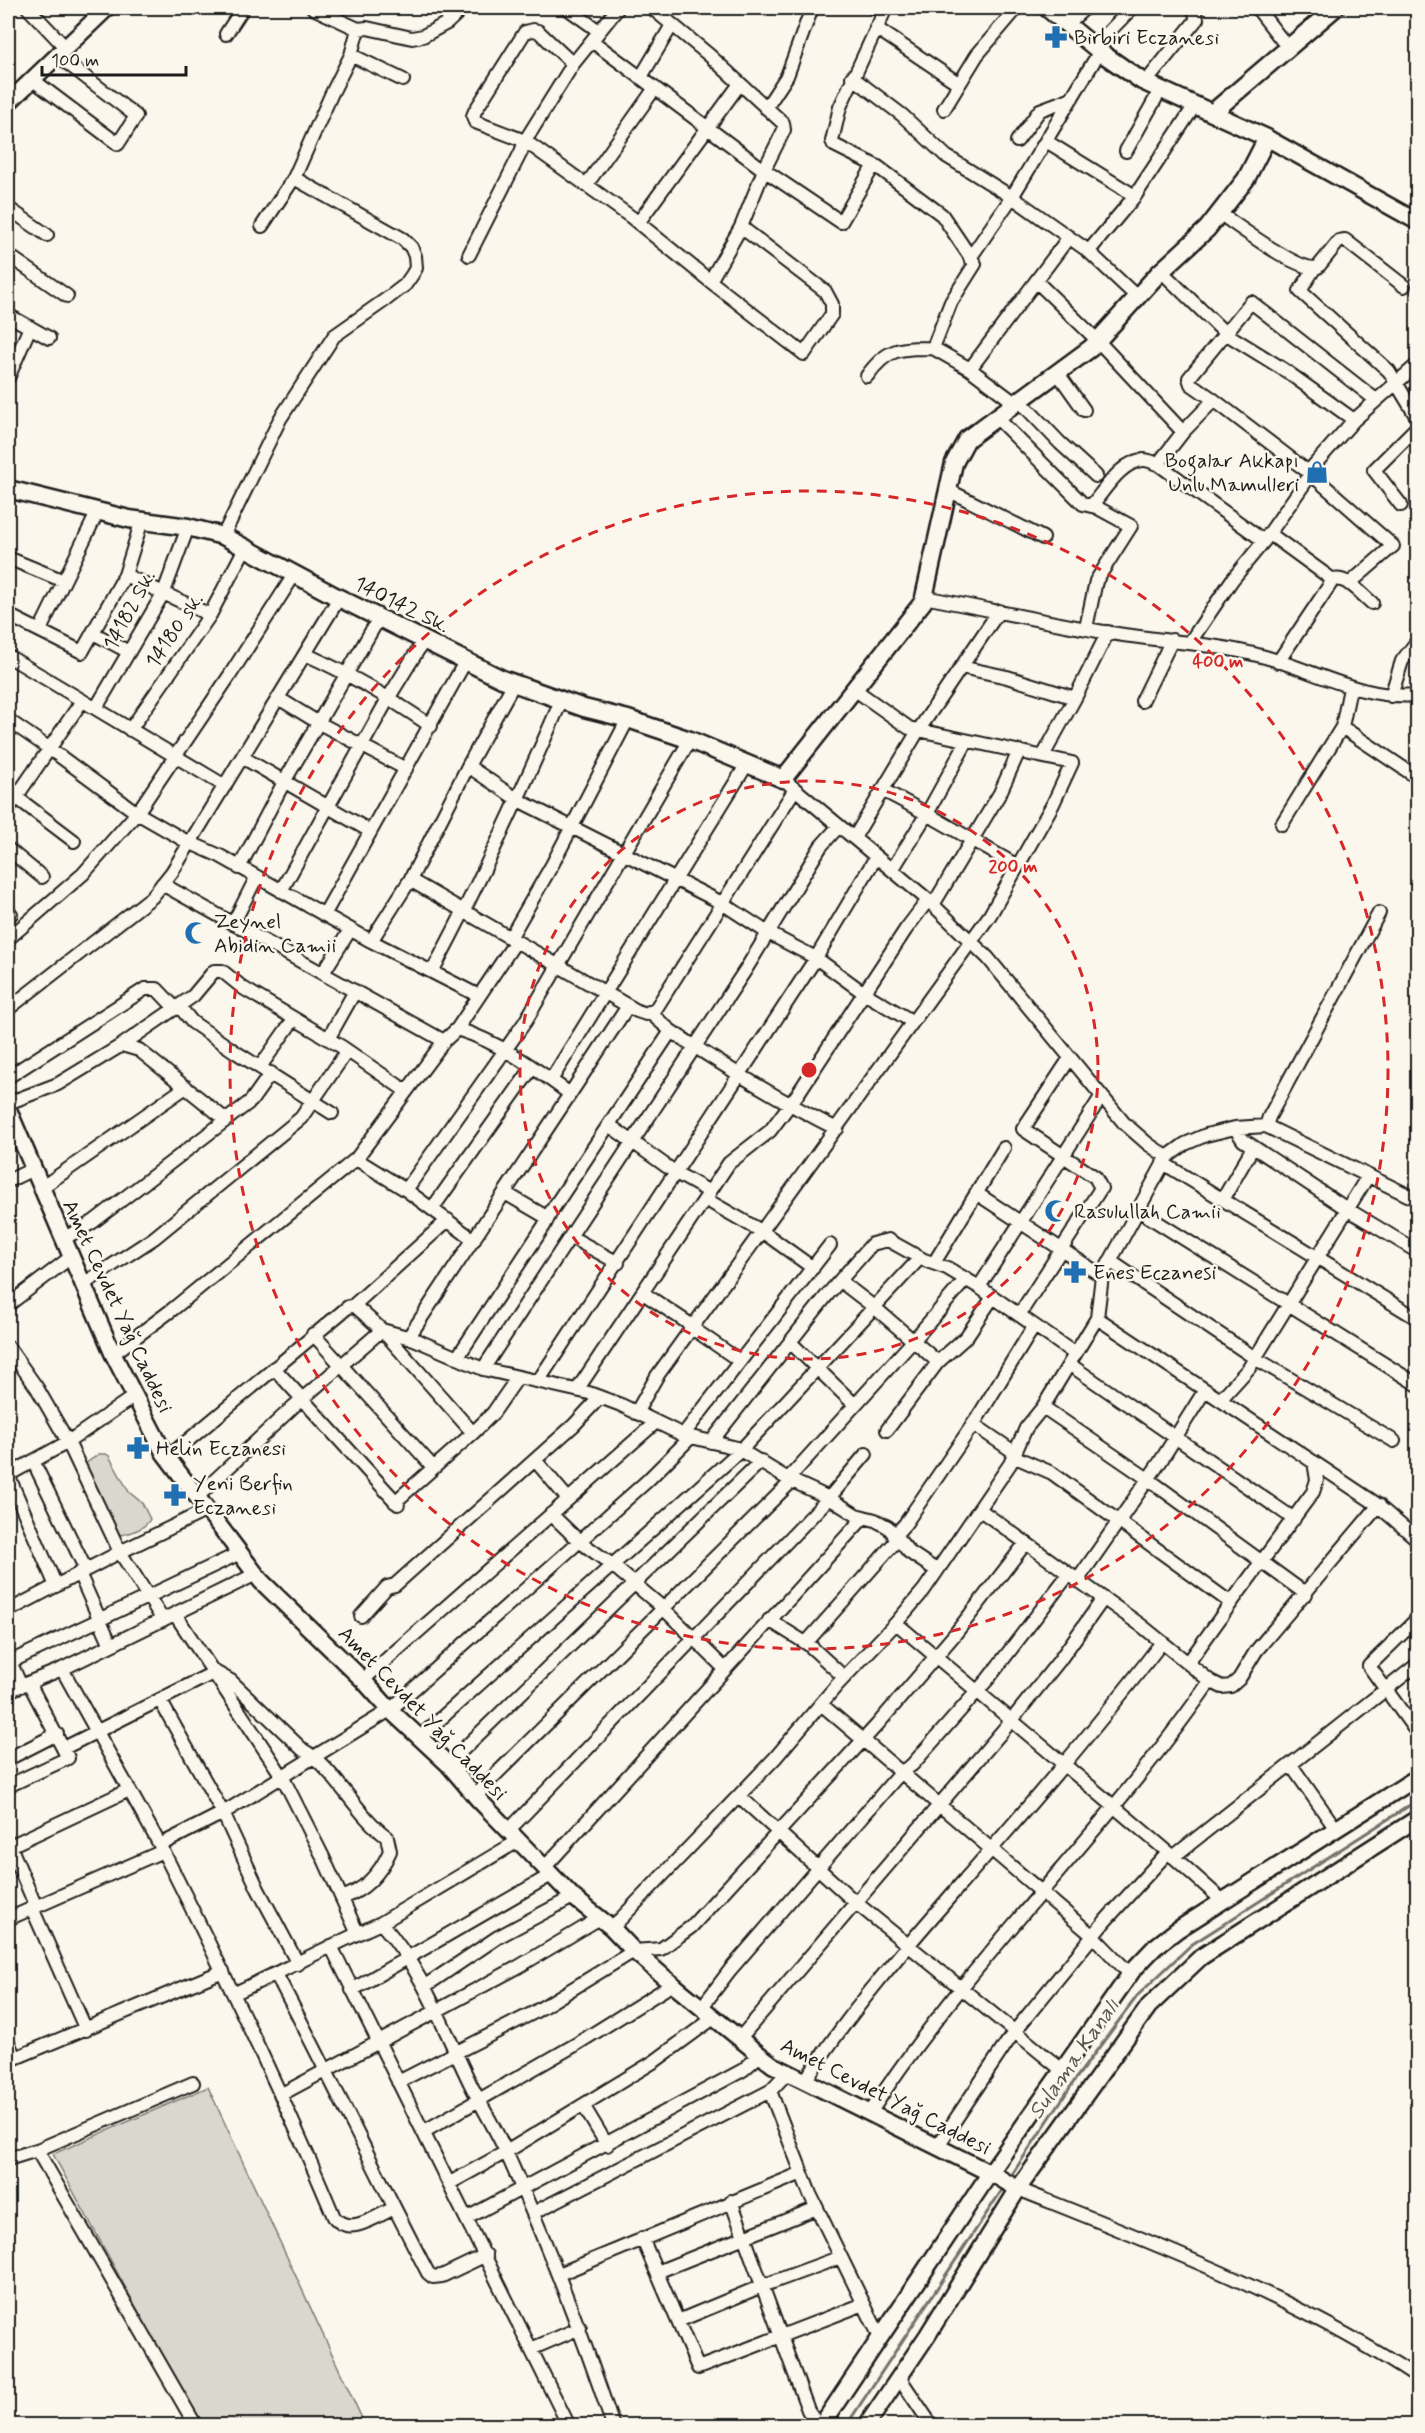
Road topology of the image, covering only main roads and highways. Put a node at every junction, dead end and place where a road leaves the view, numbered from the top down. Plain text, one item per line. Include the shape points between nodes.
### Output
1 (1047, 8) edge
2 (1335, 8) edge
3 (1212, 113) junction
4 (8, 489) edge

1 - 3 main road via 1097,49 1154,86
2 - 3 main road
3 - 4 main road, 140142 Sk. via 1267,138 1246,179 1207,229 1161,271 1098,340 967,439 954,462 923,602 784,781 690,740 584,708 465,662 223,536 98,512

